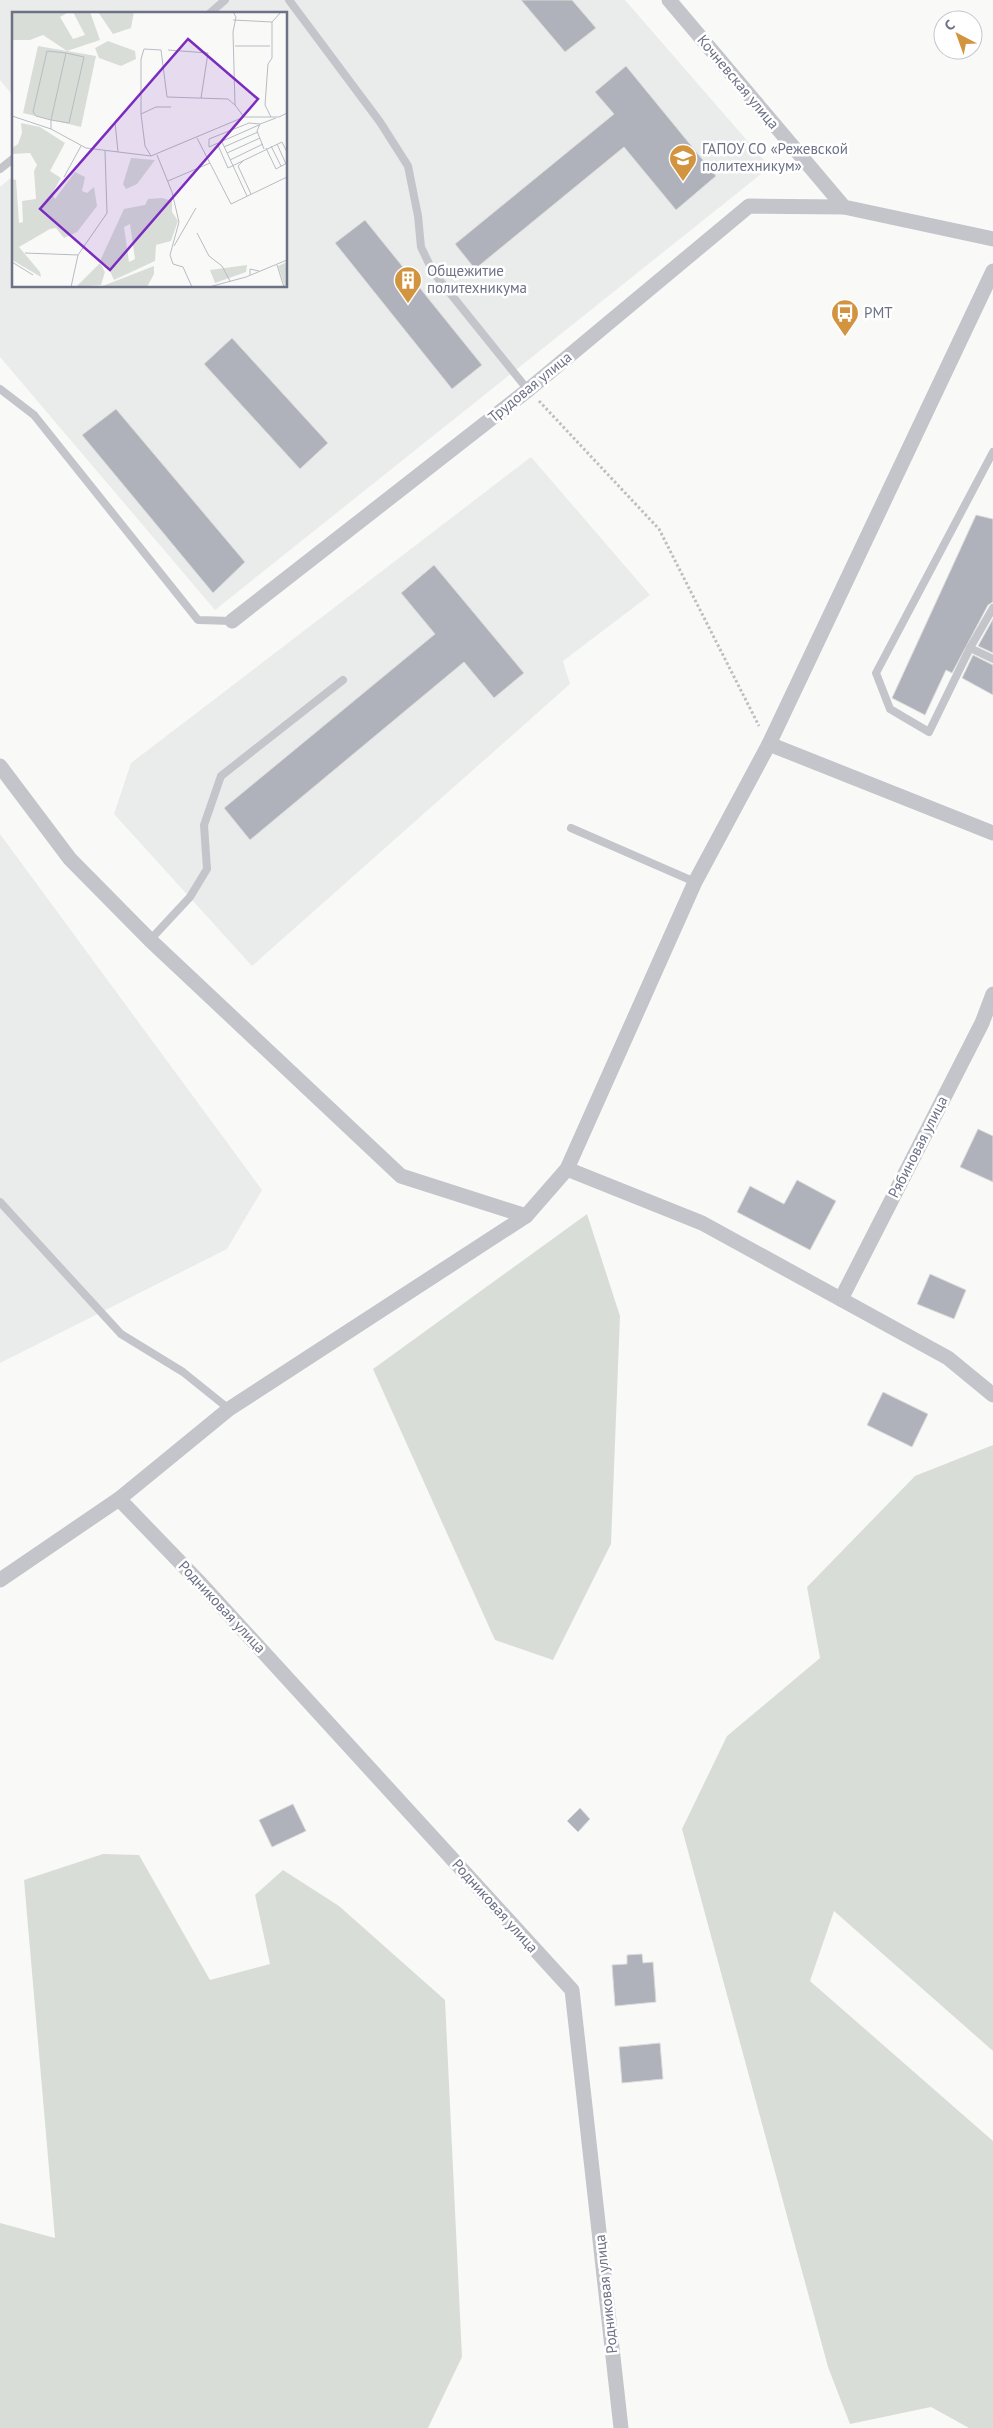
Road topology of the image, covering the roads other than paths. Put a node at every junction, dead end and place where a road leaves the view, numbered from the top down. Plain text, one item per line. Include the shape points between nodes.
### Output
1 (225, 0) edge
2 (289, 0) edge
3 (668, 0) edge
4 (210, 12) edge
5 (12, 160) edge
6 (0, 169) edge
7 (844, 207) junction
8 (993, 238) edge
9 (993, 271) edge
10 (0, 389) edge
11 (528, 390) junction
12 (993, 452) edge
13 (993, 608) edge
14 (232, 621) joint
15 (970, 648) junction
16 (993, 659) edge
17 (343, 680) dead end
18 (769, 744) junction
19 (0, 766) edge
20 (571, 828) dead end
21 (993, 833) edge
22 (695, 882) junction
23 (150, 940) junction
24 (993, 994) edge
25 (567, 1169) junction
26 (0, 1202) edge
27 (526, 1216) junction
28 (841, 1299) junction
29 (993, 1395) edge
30 (230, 1410) junction
31 (119, 1499) junction
32 (0, 1580) edge
33 (621, 2428) edge

1 - 4 lane
2 - 11 lane via 380,122 408,166 421,247 433,272
3 - 7 street, Кочневская улица
5 - 6 lane
7 - 8 street
7 - 11 street, Трудовая улица via 749,206
9 - 18 street
10 - 14 lane via 34,415 198,620
11 - 14 street, Трудовая улица
12 - 15 lane via 876,673 890,709 929,732
13 - 15 lane
15 - 16 lane
17 - 23 lane via 221,776 204,825 207,869 190,898
18 - 21 street
18 - 22 street
19 - 23 street via 70,859
20 - 22 lane
22 - 25 street
23 - 27 street via 401,1176
24 - 28 street, Рябиновая улица via 982,1023
25 - 27 street
25 - 28 street via 702,1223
26 - 30 lane via 121,1334 183,1372
27 - 30 street
28 - 29 street via 948,1358
30 - 31 street
31 - 32 street
31 - 33 street, Родниковая улица via 202,1585 572,1990

